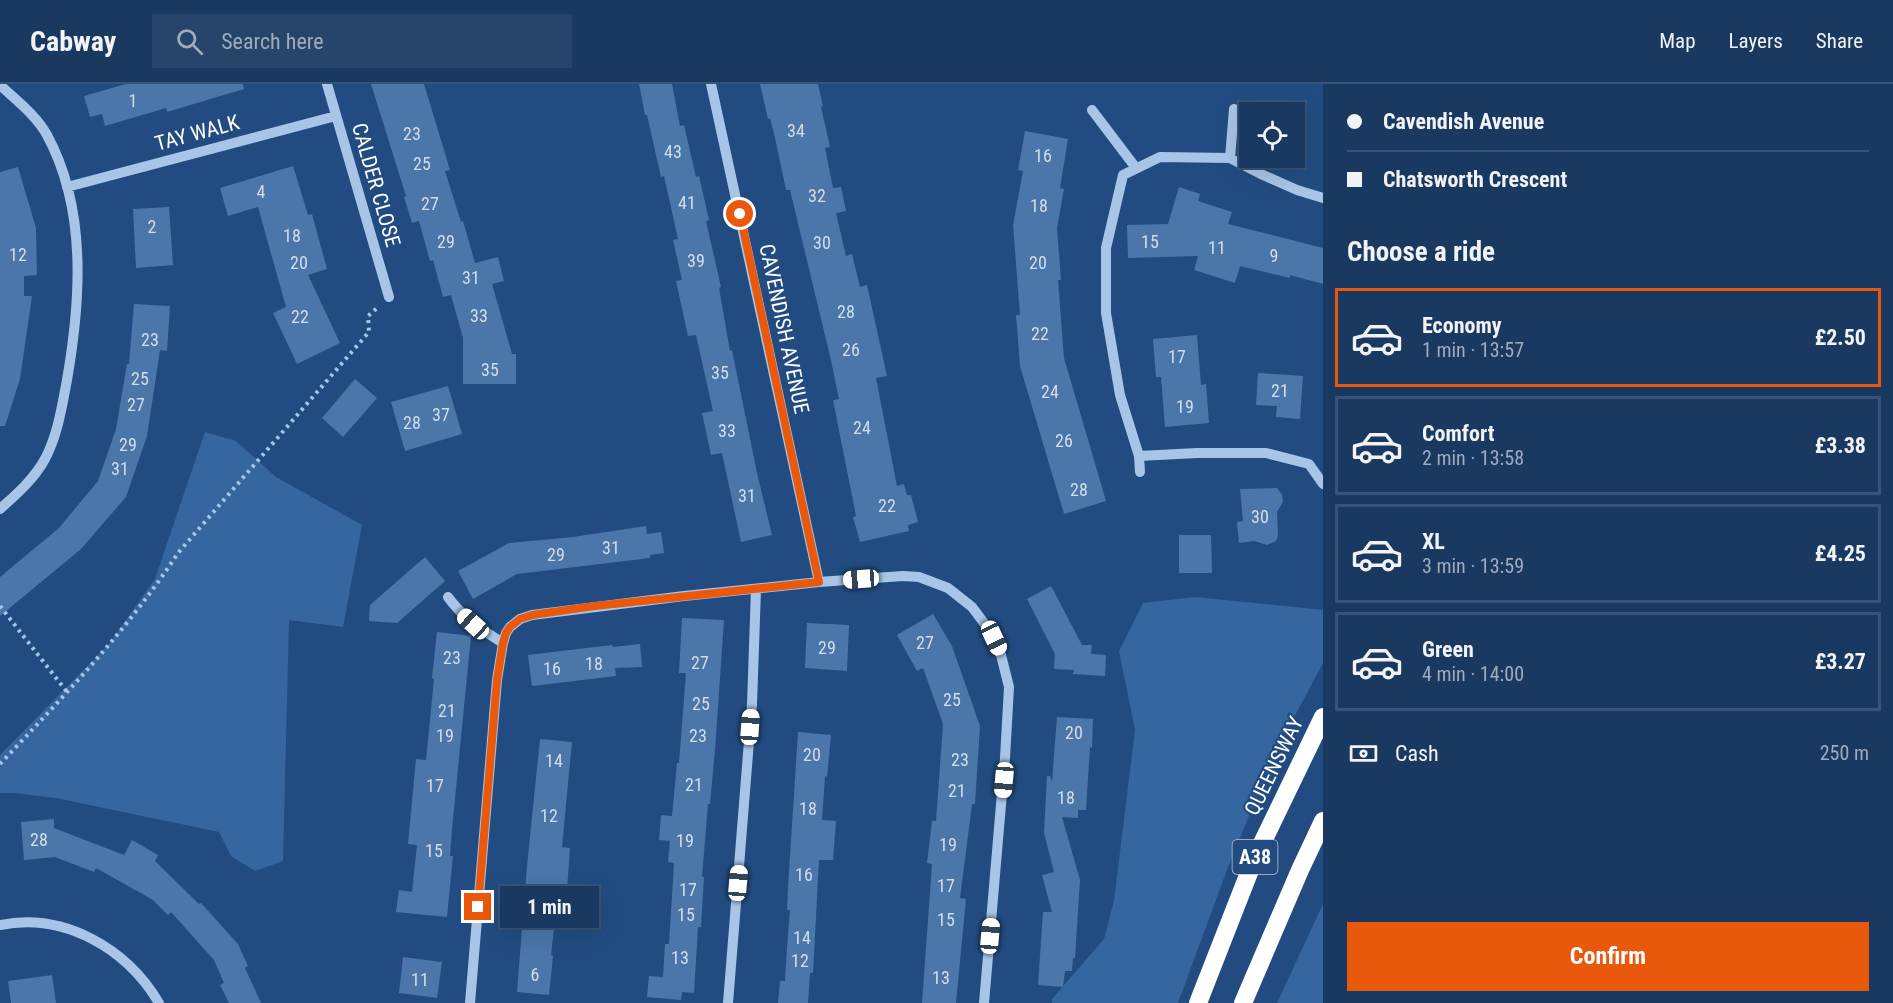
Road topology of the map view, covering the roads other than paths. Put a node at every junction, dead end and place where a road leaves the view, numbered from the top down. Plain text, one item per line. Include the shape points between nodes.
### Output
1 (327, 84) edge
2 (711, 84) edge
3 (0, 85) edge
4 (1234, 109) dead end
5 (1092, 110) dead end
6 (336, 116) junction
7 (1230, 158) junction
8 (1136, 168) junction
9 (67, 187) junction
10 (1323, 198) edge
11 (389, 297) road end
12 (1139, 456) junction
13 (1140, 472) dead end
14 (1323, 484) edge
15 (0, 510) edge
16 (819, 582) junction
17 (756, 589) junction
18 (448, 597) dead end
19 (503, 643) junction
20 (1323, 717) edge
21 (1323, 822) edge
22 (0, 925) edge
23 (159, 1003) edge
24 (470, 1003) edge
25 (728, 1003) edge
26 (984, 1003) edge
27 (1198, 1003) edge
28 (1243, 1003) edge

1 - 6 street, CALDER CLOSE
2 - 16 street, CAVENDISH AVENUE
3 - 9 street via 46,132
4 - 7 street
5 - 8 street
6 - 9 street, TAY WALK
6 - 11 street, CALDER CLOSE
7 - 8 street via 1160,157
7 - 10 street via 1263,176
8 - 12 street via 1123,175 1106,248 1106,313 1120,395
9 - 15 street via 74,223 77,302 62,405 40,467
12 - 13 street
12 - 14 street via 1266,453 1309,464
16 - 17 street
16 - 26 street via 903,576 932,580 972,607 1002,655 1009,700
17 - 19 street via 532,615 510,627
17 - 25 street via 752,704
18 - 19 street via 473,624
19 - 24 street
20 - 27 highway, QUEENSWAY / A38 via 1254,860
21 - 28 highway, A38
22 - 23 street via 43,923 85,935 133,968

